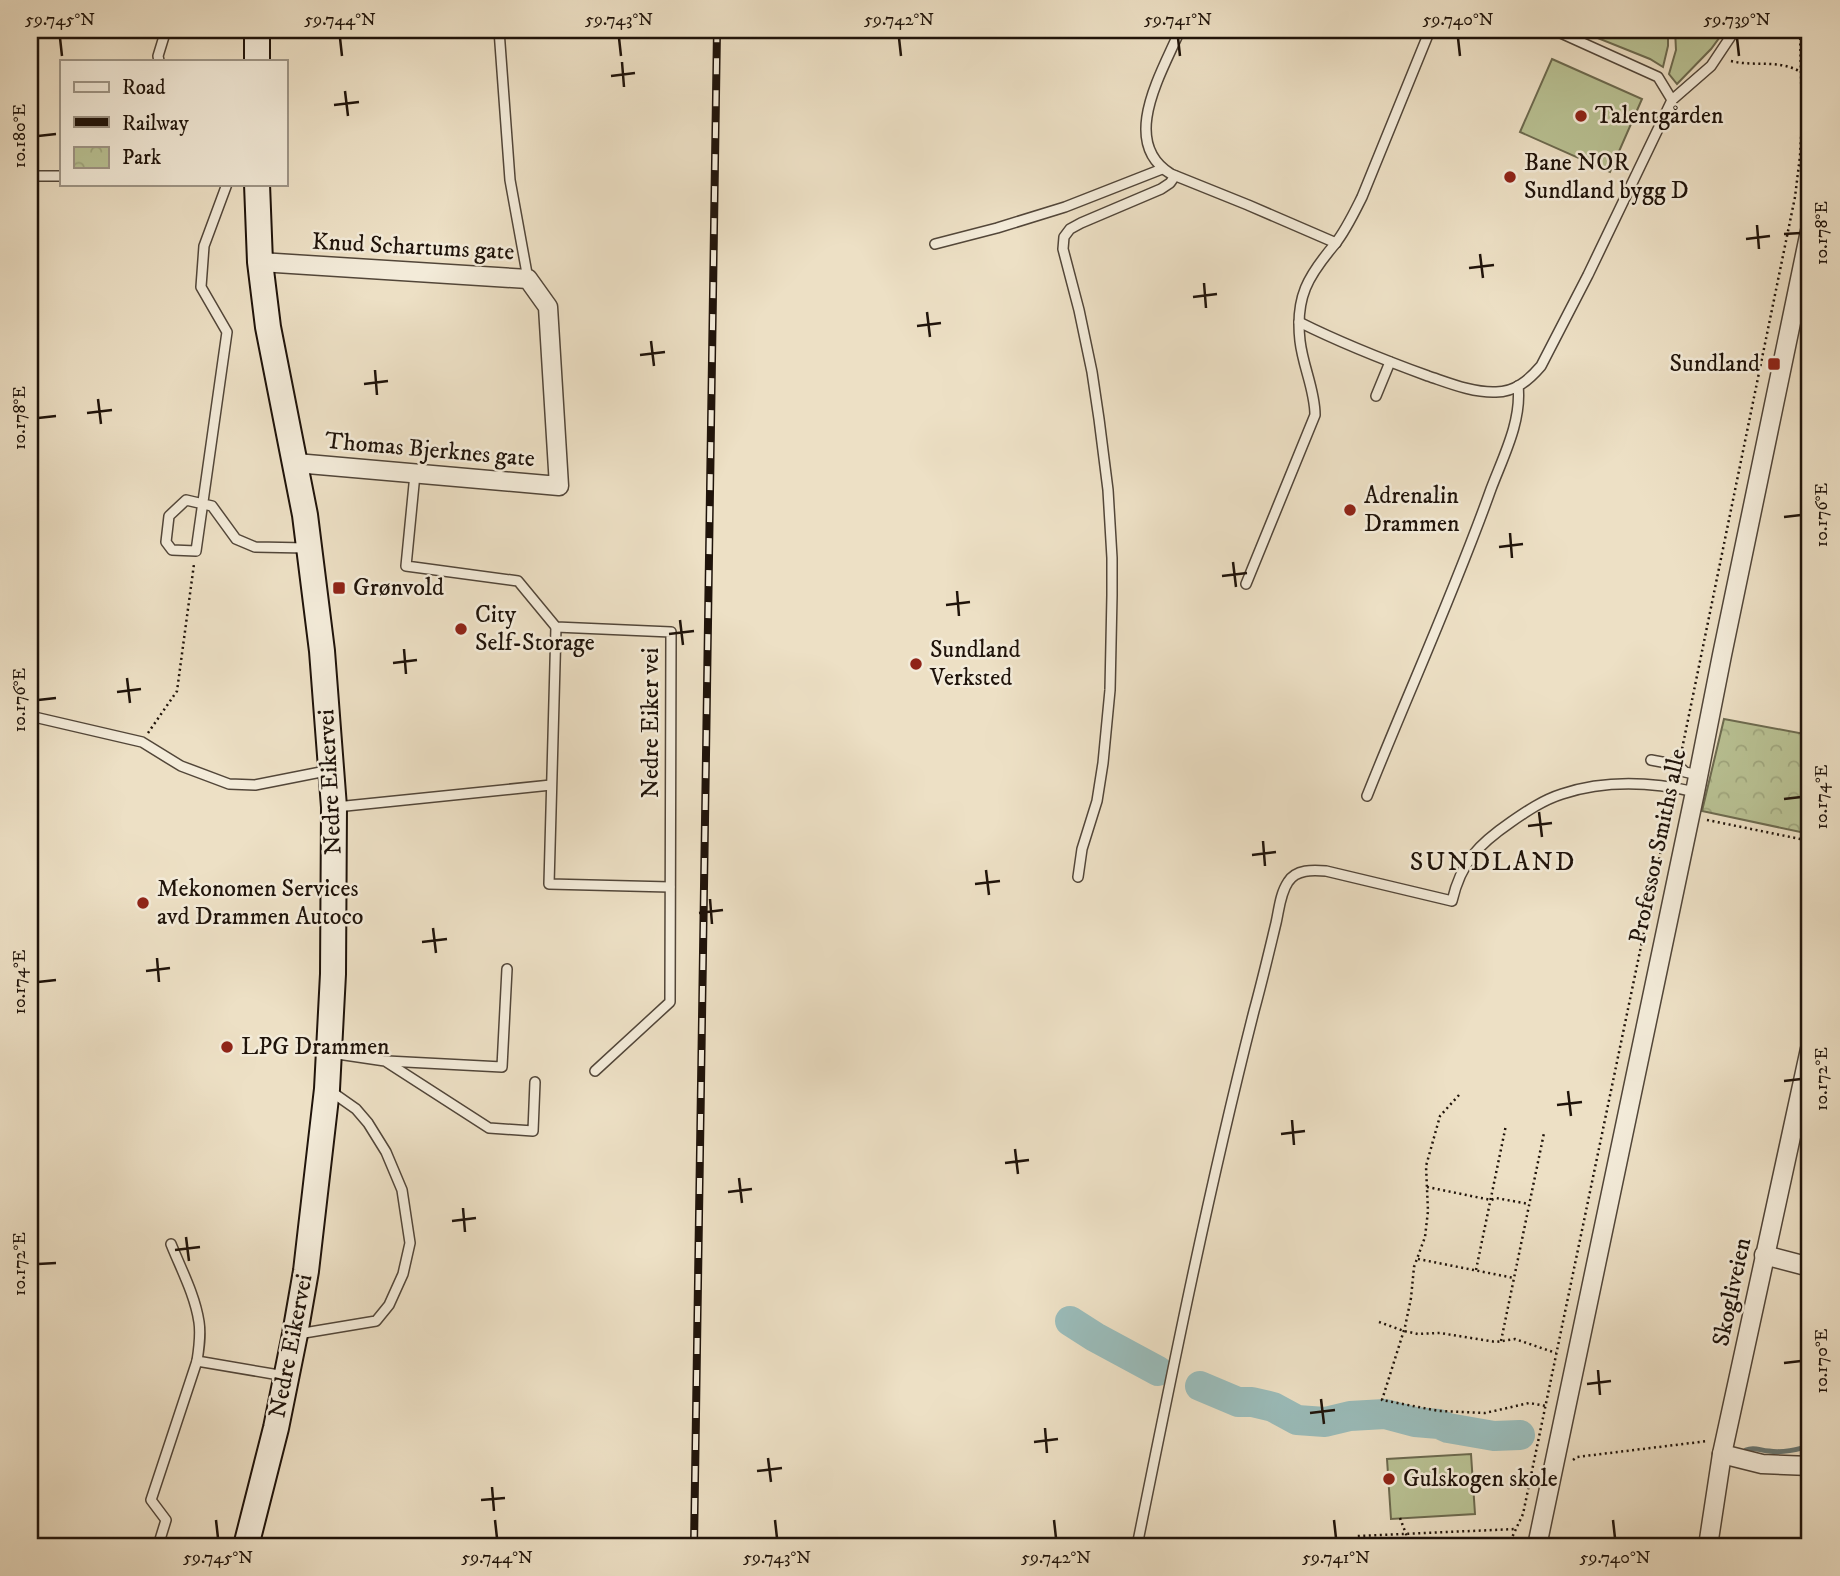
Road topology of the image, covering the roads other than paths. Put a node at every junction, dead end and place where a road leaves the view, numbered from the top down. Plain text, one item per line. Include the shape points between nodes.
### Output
1 (166, 30) edge
2 (257, 30) edge
3 (499, 30) edge
4 (1180, 30) edge
5 (1430, 30) edge
6 (1554, 30) edge
7 (1735, 30) edge
8 (159, 60) edge
9 (257, 60) edge
10 (1672, 100) junction
11 (1162, 169) junction
12 (1175, 176) junction
13 (60, 177) edge
14 (30, 178) edge
15 (226, 186) edge
16 (257, 186) edge
17 (1810, 231) edge
18 (1336, 243) junction
19 (934, 244) dead end
20 (260, 262) junction
21 (528, 279) junction
22 (1299, 322) junction
23 (1390, 362) junction
24 (1518, 386) junction
25 (1377, 396) dead end
26 (296, 463) junction
27 (415, 474) junction
28 (559, 486) joint
29 (202, 502) junction
30 (309, 548) junction
31 (1246, 584) dead end
32 (555, 627) junction
33 (30, 716) edge
34 (1651, 760) dead end
35 (332, 770) junction
36 (1697, 783) junction
37 (551, 785) junction
38 (1367, 796) dead end
39 (334, 807) junction
40 (1078, 877) dead end
41 (670, 887) junction
42 (507, 969) dead end
43 (1810, 1049) edge
44 (329, 1053) junction
45 (385, 1061) junction
46 (595, 1071) dead end
47 (1807, 1079) edge
48 (535, 1082) dead end
49 (327, 1089) junction
50 (171, 1244) dead end
51 (1764, 1255) junction
52 (1810, 1267) edge
53 (295, 1334) junction
54 (197, 1361) junction
55 (287, 1376) junction
56 (1724, 1446) junction
57 (1810, 1466) edge
58 (158, 1546) edge
59 (246, 1546) edge
60 (1137, 1546) edge
61 (1536, 1546) edge
62 (1708, 1546) edge

1 - 8 lane
2 - 9 main road
3 - 21 lane via 510,180
4 - 11 lane via 1147,117 1147,148
5 - 18 lane via 1362,197
6 - 10 lane via 1658,77
7 - 10 lane via 1711,66
10 - 24 lane via 1541,366
11 - 12 lane
11 - 19 lane via 1065,207
12 - 18 lane
12 - 40 lane via 1161,189 1081,223 1064,237 1092,372 1112,558 1104,763
13 - 14 lane
15 - 29 lane via 204,246 201,287 227,332
16 - 20 main road, Nedre Eikervei
17 - 36 street, Professor Smiths alle
18 - 22 lane via 1306,286
20 - 21 street, Knud Schartums gate
20 - 26 main road, Nedre Eikervei via 268,327
21 - 28 street, Knud Schartums gate via 548,307
22 - 23 lane
22 - 31 lane via 1315,415
23 - 24 lane via 1479,390 1497,393
23 - 25 lane
24 - 38 lane via 1514,422 1469,550
26 - 27 street, Thomas Bjerknes gate
26 - 30 main road, Nedre Eikervei
27 - 28 street, Thomas Bjerknes gate
27 - 32 lane via 406,566 518,581
29 - 29 lane via 186,500 169,516 166,542 172,550 196,551
29 - 30 lane via 212,506 236,539 255,547
30 - 35 main road, Nedre Eikervei
32 - 37 lane
32 - 41 lane, Nedre Eiker vei via 671,632
33 - 35 lane via 142,742 181,766 229,784 255,785
34 - 36 lane via 1678,765
35 - 39 main road, Nedre Eikervei
36 - 60 lane via 1674,787 1626,783 1581,789 1544,801 1499,829 1470,856 1452,901 1326,871 1298,873 1289,879 1226,1122
36 - 61 street, Professor Smiths alle
37 - 39 lane
37 - 41 lane via 549,884
39 - 44 main road, Nedre Eikervei
41 - 46 lane, Nedre Eiker vei via 670,1002
42 - 45 lane via 502,1067
43 - 47 street, Skogliveien
44 - 45 lane
44 - 49 main road, Nedre Eikervei
45 - 48 lane via 489,1128 533,1130
47 - 51 street, Skogliveien
49 - 53 main road, Nedre Eikervei
49 - 53 lane via 356,1110 386,1152 402,1190 410,1243 403,1275 389,1306 376,1321
50 - 54 lane via 196,1305
51 - 52 street
51 - 56 street, Skogliveien
53 - 55 main road, Nedre Eikervei
54 - 55 lane
54 - 58 lane via 151,1500 166,1520
55 - 59 main road, Nedre Eikervei
56 - 57 street via 1762,1464
56 - 62 street, Skogliveien

